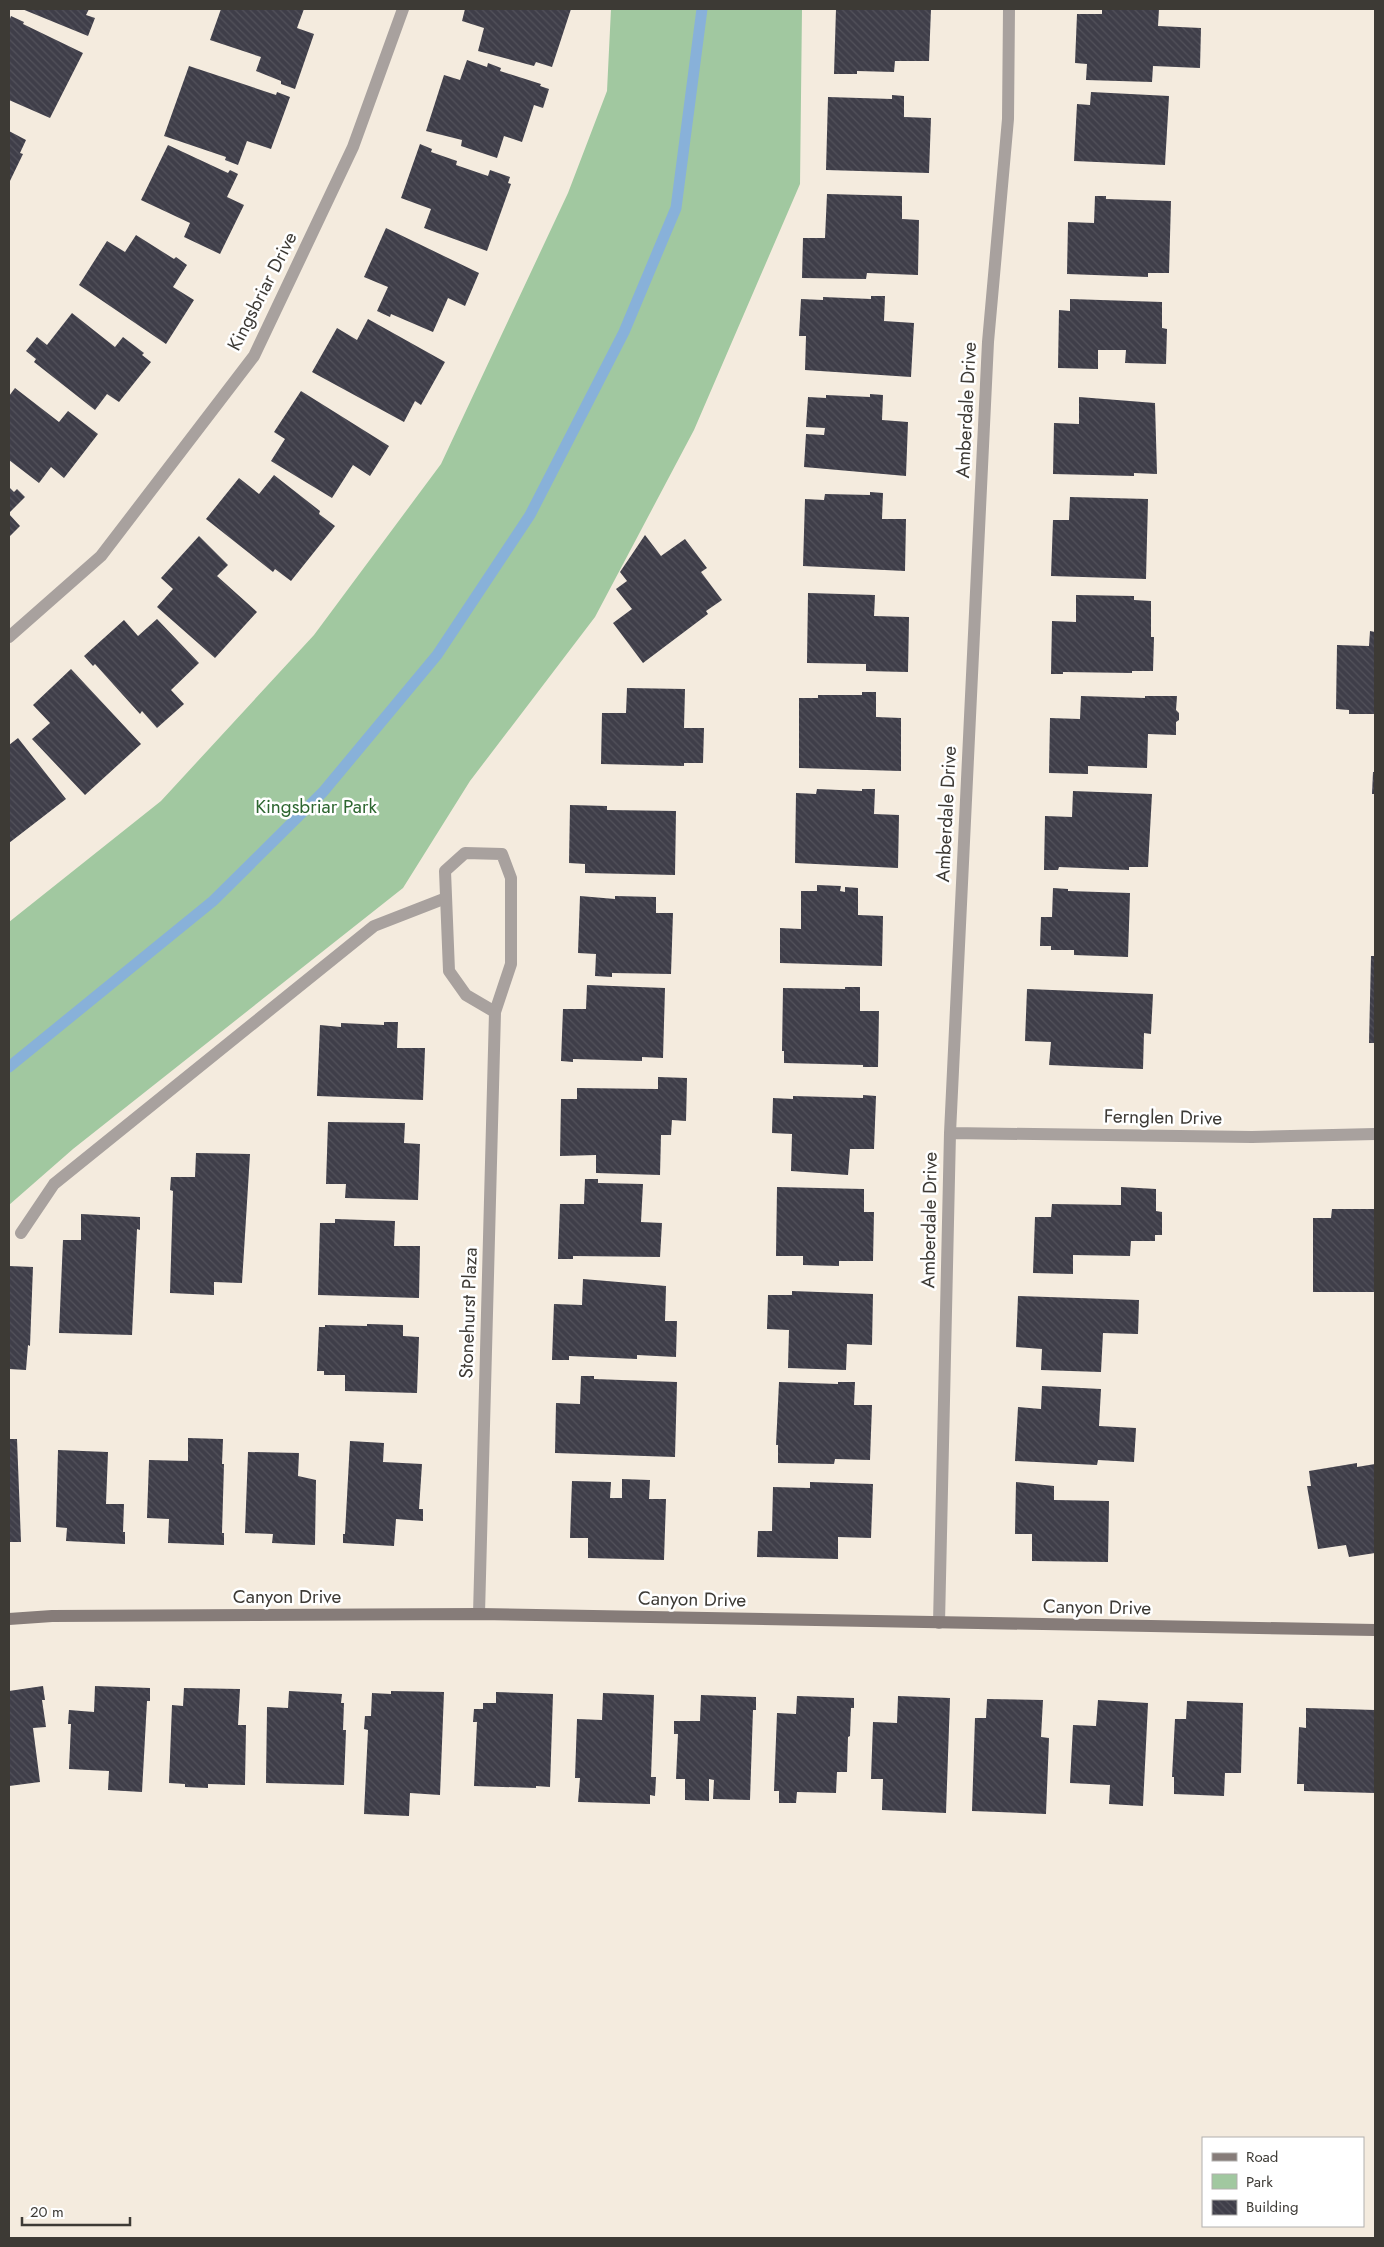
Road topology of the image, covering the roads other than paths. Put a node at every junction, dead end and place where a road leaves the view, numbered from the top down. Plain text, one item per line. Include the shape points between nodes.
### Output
1 (403, 9) edge
2 (1009, 9) edge
3 (9, 637) edge
4 (446, 898) junction
5 (495, 1012) junction
6 (950, 1133) junction
7 (1375, 1134) edge
8 (21, 1234) dead end
9 (479, 1614) junction
10 (9, 1619) edge
11 (939, 1623) junction
12 (1375, 1630) edge

1 - 3 street, Kingsbriar Drive via 353,147 254,356 102,556
2 - 6 street, Amberdale Drive via 1008,119 988,342
4 - 5 street, Stonehurst Plaza via 449,971 466,995
4 - 5 street, Stonehurst Plaza via 445,871 465,852 502,854 511,878 511,964
4 - 8 street via 374,926 54,1184
5 - 9 street, Stonehurst Plaza
6 - 7 street, Fernglen Drive via 1252,1137
6 - 11 street, Amberdale Drive
9 - 10 street, Canyon Drive via 52,1616
9 - 11 street, Canyon Drive
11 - 12 street, Canyon Drive

